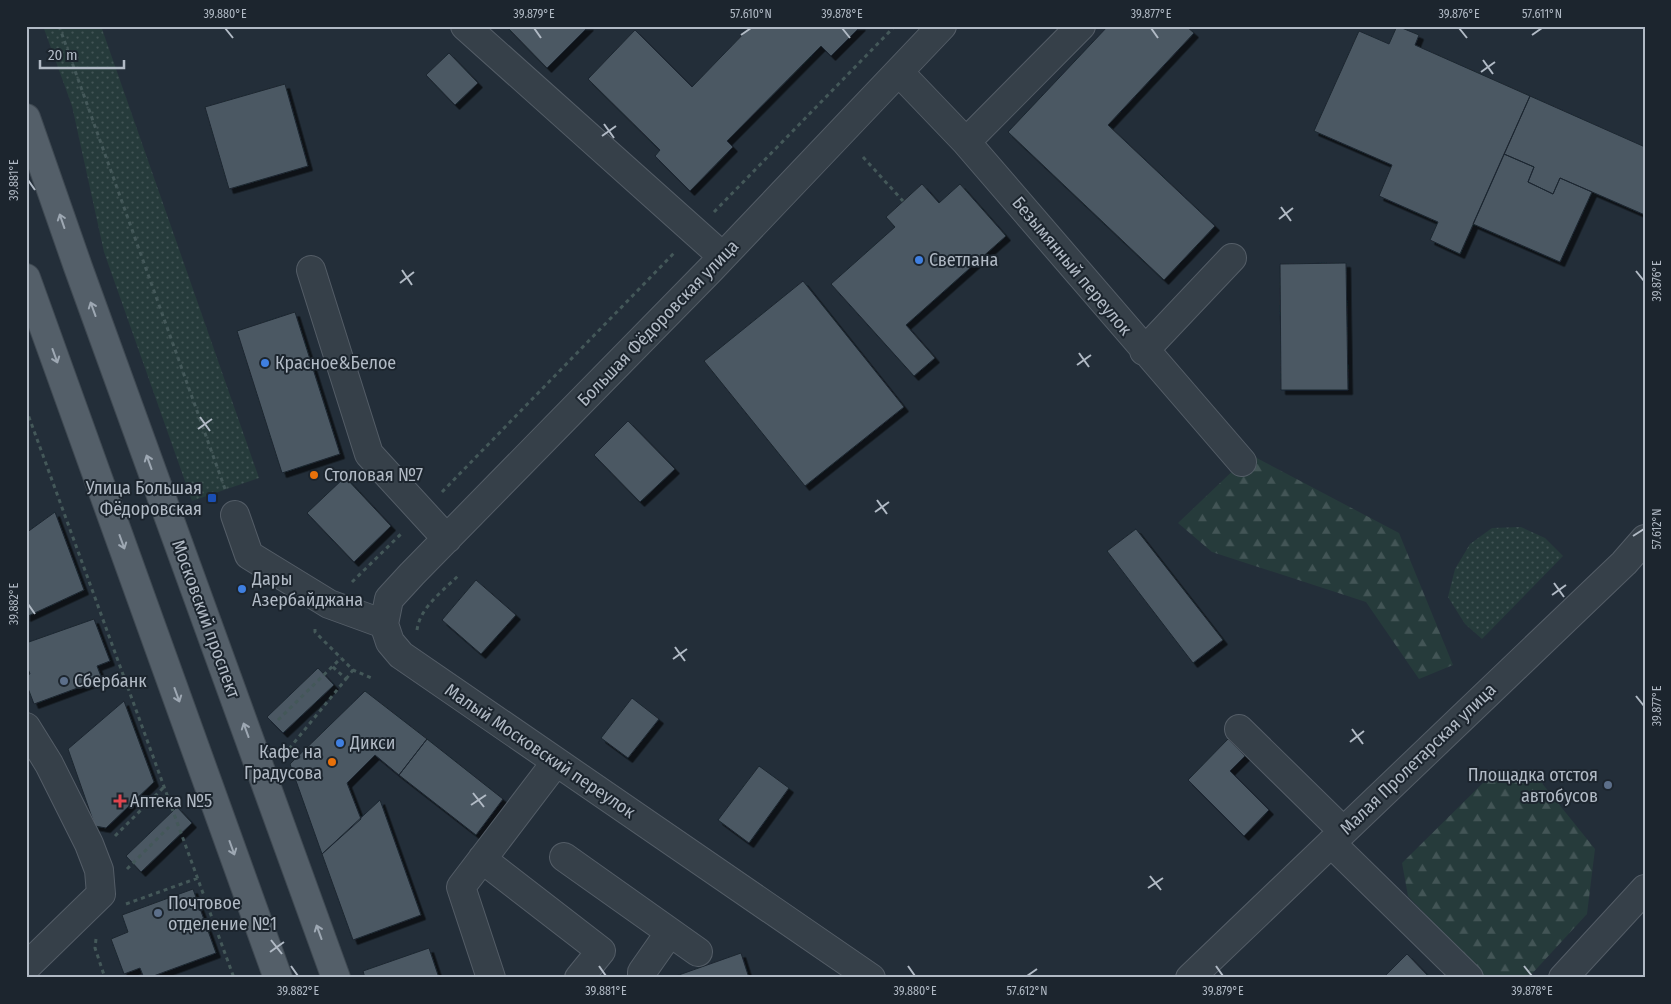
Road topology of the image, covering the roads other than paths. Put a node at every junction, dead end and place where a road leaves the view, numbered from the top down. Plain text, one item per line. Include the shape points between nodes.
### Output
1 (942, 26) edge
2 (1081, 26) edge
3 (474, 29) edge
4 (899, 72) junction
5 (26, 118) edge
6 (966, 142) junction
7 (722, 256) junction
8 (1232, 258) dead end
9 (311, 270) dead end
10 (26, 278) edge
11 (1144, 350) junction
12 (1242, 462) dead end
13 (235, 515) road end
14 (447, 539) junction
15 (1643, 544) edge
16 (384, 624) junction
17 (26, 727) edge
18 (1239, 729) dead end
19 (556, 762) junction
20 (1337, 837) junction
21 (564, 857) dead end
22 (482, 860) junction
23 (1645, 889) edge
24 (670, 932) junction
25 (698, 952) dead end
26 (26, 966) edge
27 (278, 978) edge
28 (336, 978) edge
29 (491, 978) edge
30 (579, 978) edge
31 (642, 978) edge
32 (871, 978) edge
33 (1190, 978) edge
34 (1469, 978) edge
35 (1563, 978) edge

1 - 4 street, Большая Фёдоровская улица
2 - 6 street
3 - 7 street
4 - 6 street, Безымянный переулок
4 - 7 street, Большая Фёдоровская улица
28 -> 5 main road, Московский проспект
6 - 11 street, Безымянный переулок
7 - 14 street, Большая Фёдоровская улица
8 - 11 street
9 - 14 street via 369,454
10 -> 27 main road
11 - 12 street, Безымянный переулок
13 - 16 street via 249,556 329,604
14 - 16 street, Большая Фёдоровская улица via 389,599
15 - 20 street, Малая Пролетарская улица
16 - 19 street, Малый Московский переулок via 390,642 400,655
17 - 26 street via 89,844 99,870 100,894
18 - 20 street
19 - 22 street
19 - 32 street, Малый Московский переулок
20 - 33 street, Малая Пролетарская улица
20 - 34 street
21 - 24 street
22 - 29 street via 461,887
22 - 30 street via 600,951
23 - 35 street
24 - 25 street
24 - 31 street via 642,972

